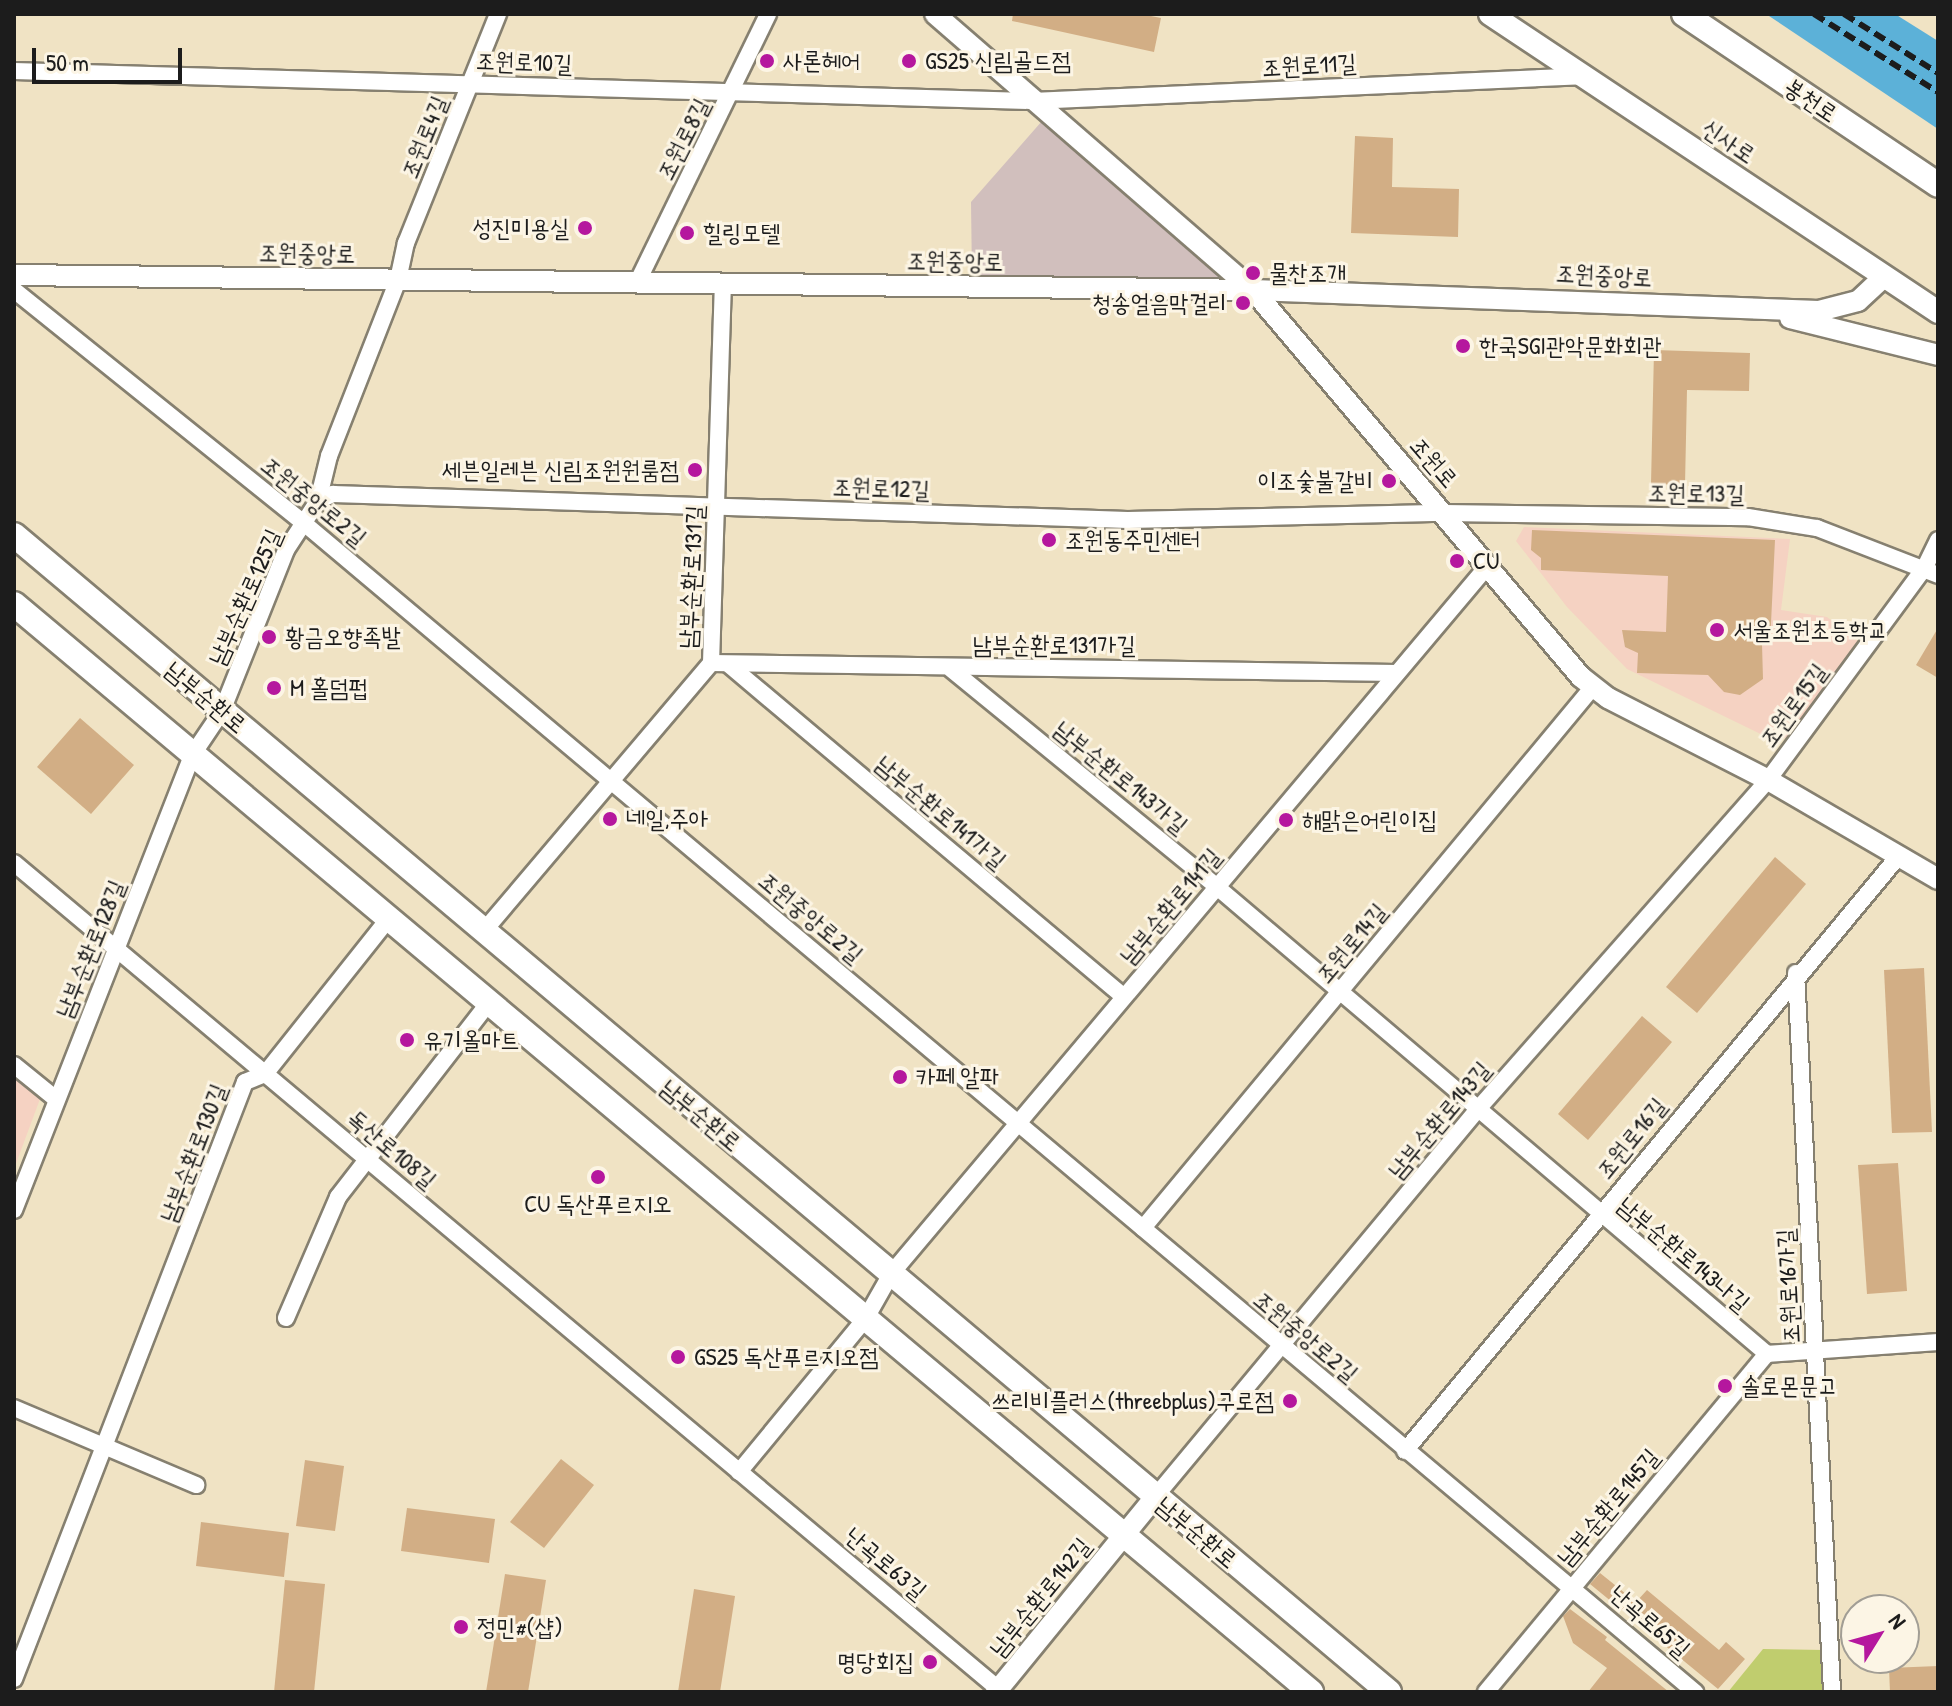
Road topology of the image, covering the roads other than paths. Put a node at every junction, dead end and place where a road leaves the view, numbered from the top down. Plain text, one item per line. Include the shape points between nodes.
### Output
1 (498, 14) edge
2 (768, 14) edge
3 (935, 14) edge
4 (1490, 14) edge
5 (1684, 14) edge
6 (14, 71) edge
7 (1587, 76) junction
8 (472, 84) junction
9 (732, 95) junction
10 (1032, 101) junction
11 (1938, 185) edge
12 (14, 275) edge
13 (1884, 277) junction
14 (398, 280) junction
15 (637, 283) junction
16 (723, 284) junction
17 (14, 290) edge
18 (1253, 290) junction
19 (1763, 310) junction
20 (1938, 312) edge
21 (1938, 355) edge
22 (318, 501) junction
23 (719, 507) junction
24 (1444, 513) junction
25 (305, 524) junction
26 (14, 535) edge
27 (1938, 540) edge
28 (1486, 568) junction
29 (1931, 571) edge
30 (14, 604) edge
31 (720, 664) junction
32 (951, 669) junction
33 (1397, 673) junction
34 (1593, 687) junction
35 (222, 711) junction
36 (193, 754) junction
37 (1768, 780) junction
38 (611, 782) junction
39 (1897, 858) junction
40 (14, 863) edge
41 (1938, 879) edge
42 (1217, 887) junction
43 (389, 918) junction
44 (483, 932) junction
45 (116, 949) junction
46 (1796, 973) junction
47 (1340, 994) junction
48 (1124, 997) junction
49 (489, 1002) junction
50 (14, 1065) edge
51 (265, 1074) junction
52 (56, 1099) junction
53 (1478, 1109) junction
54 (1020, 1121) junction
55 (365, 1158) junction
56 (14, 1210) edge
57 (1599, 1215) junction
58 (1143, 1228) junction
59 (891, 1274) junction
60 (286, 1318) dead end
61 (866, 1318) junction
62 (1938, 1342) edge
63 (1281, 1347) junction
64 (1815, 1348) junction
65 (1767, 1354) junction
66 (14, 1408) edge
67 (107, 1446) junction
68 (1405, 1451) junction
69 (739, 1472) junction
70 (196, 1485) dead end
71 (1155, 1497) junction
72 (1124, 1535) junction
73 (1573, 1587) junction
74 (14, 1679) edge
75 (999, 1691) edge
76 (1311, 1692) edge
77 (1389, 1692) edge
78 (1486, 1692) edge
79 (1695, 1692) edge
80 (1832, 1692) edge

1 - 8 street, 조원로4길
2 - 9 street, 조원로8길
3 - 10 street, 조원로
4 - 7 main road, 신사로
5 - 11 main road, 봉천로
6 - 8 street, 조원로10길
7 - 10 street, 조원로11길
7 - 13 main road, 신사로
8 - 9 street, 조원로10길
8 - 14 street, 조원로4길 via 406,243
9 - 10 street, 조원로10길
9 - 15 street, 조원로8길
10 - 18 street, 조원로
12 - 14 street, 조원중앙로
13 - 19 street, 조원중앙로 via 1858,301 1841,308
13 - 20 main road, 신사로
14 - 15 street, 조원중앙로
14 - 22 street, 남부순환로125길 via 329,456
15 - 16 street, 조원중앙로
16 - 18 street, 조원중앙로
16 - 23 street, 남부순환로131길
17 - 25 street, 조원중앙로2길
18 - 19 street, 조원중앙로
18 - 24 street, 조원로
19 - 21 street
22 - 23 street, 조원로12길 via 333,494
22 - 25 street, 남부순환로125길
23 - 24 street, 조원로12길 via 1128,520
23 - 31 street, 남부순환로131길
24 - 28 street, 조원로
24 - 29 street, 조원로13길 via 1748,517 1817,528
25 - 35 street, 남부순환로125길 via 286,550
25 - 38 street, 조원중앙로2길
26 - 35 main road, 남부순환로
27 - 29 street, 조원로15길
28 - 33 street, 남부순환로141길
28 - 34 street, 조원로
29 - 37 street, 조원로15길
30 - 36 main road, 남부순환로
31 - 32 street, 남부순환로131가길
31 - 38 street, 남부순환로131길
31 - 48 street, 남부순환로141가길
32 - 33 street, 남부순환로131가길
32 - 42 street, 남부순환로143가길
33 - 42 street, 남부순환로141길
34 - 37 street, 조원로
34 - 47 street, 조원로14길
35 - 36 street, 남부순환로128길
35 - 44 main road, 남부순환로
36 - 43 main road, 남부순환로
36 - 45 street, 남부순환로128길
37 - 39 street, 조원로
37 - 53 street, 남부순환로143길
38 - 44 street, 남부순환로131길
38 - 54 street, 조원중앙로2길
39 - 41 street, 조원로
39 - 46 street, 조원로16길
40 - 45 street, 독산로108길
42 - 47 street, 남부순환로143가길
42 - 48 street, 남부순환로141길
43 - 49 main road, 남부순환로
43 - 51 street, 남부순환로130길
44 - 59 main road, 남부순환로
45 - 51 street, 독산로108길
45 - 52 street, 남부순환로128길
46 - 57 street, 조원로16길
46 - 64 street, 조원로16가길
47 - 53 street, 남부순환로143가길
47 - 58 street, 조원로14길
48 - 54 street, 남부순환로141길
49 - 55 street
49 - 61 main road, 남부순환로
50 - 52 street
51 - 55 street, 독산로108길
51 - 67 street, 남부순환로130길 via 245,1082
52 - 56 street, 남부순환로128길
53 - 57 street, 남부순환로143나길
53 - 63 street, 남부순환로143길
54 - 58 street, 조원중앙로2길
54 - 59 street, 남부순환로141길
55 - 60 street via 338,1197
55 - 69 street, 독산로108길
57 - 65 street, 남부순환로143나길
57 - 68 street, 조원로16길
58 - 63 street, 조원중앙로2길
59 - 61 street, 남부순환로141길
59 - 71 main road, 남부순환로
61 - 69 street, 남부순환로141길
61 - 72 main road, 남부순환로
62 - 64 street
63 - 68 street, 조원중앙로2길
63 - 71 street, 남부순환로143길
64 - 65 street
64 - 80 street, 조원로16가길
65 - 73 street, 남부순환로145길
66 - 67 street
67 - 70 street
67 - 74 street, 남부순환로130길
68 - 73 street, 조원중앙로2길
69 - 75 street, 난곡로63길
71 - 72 street, 남부순환로142길
71 - 77 main road, 남부순환로
72 - 75 street, 남부순환로142길
72 - 76 main road, 남부순환로
73 - 78 street, 남부순환로145길
73 - 79 street, 난곡로65길

